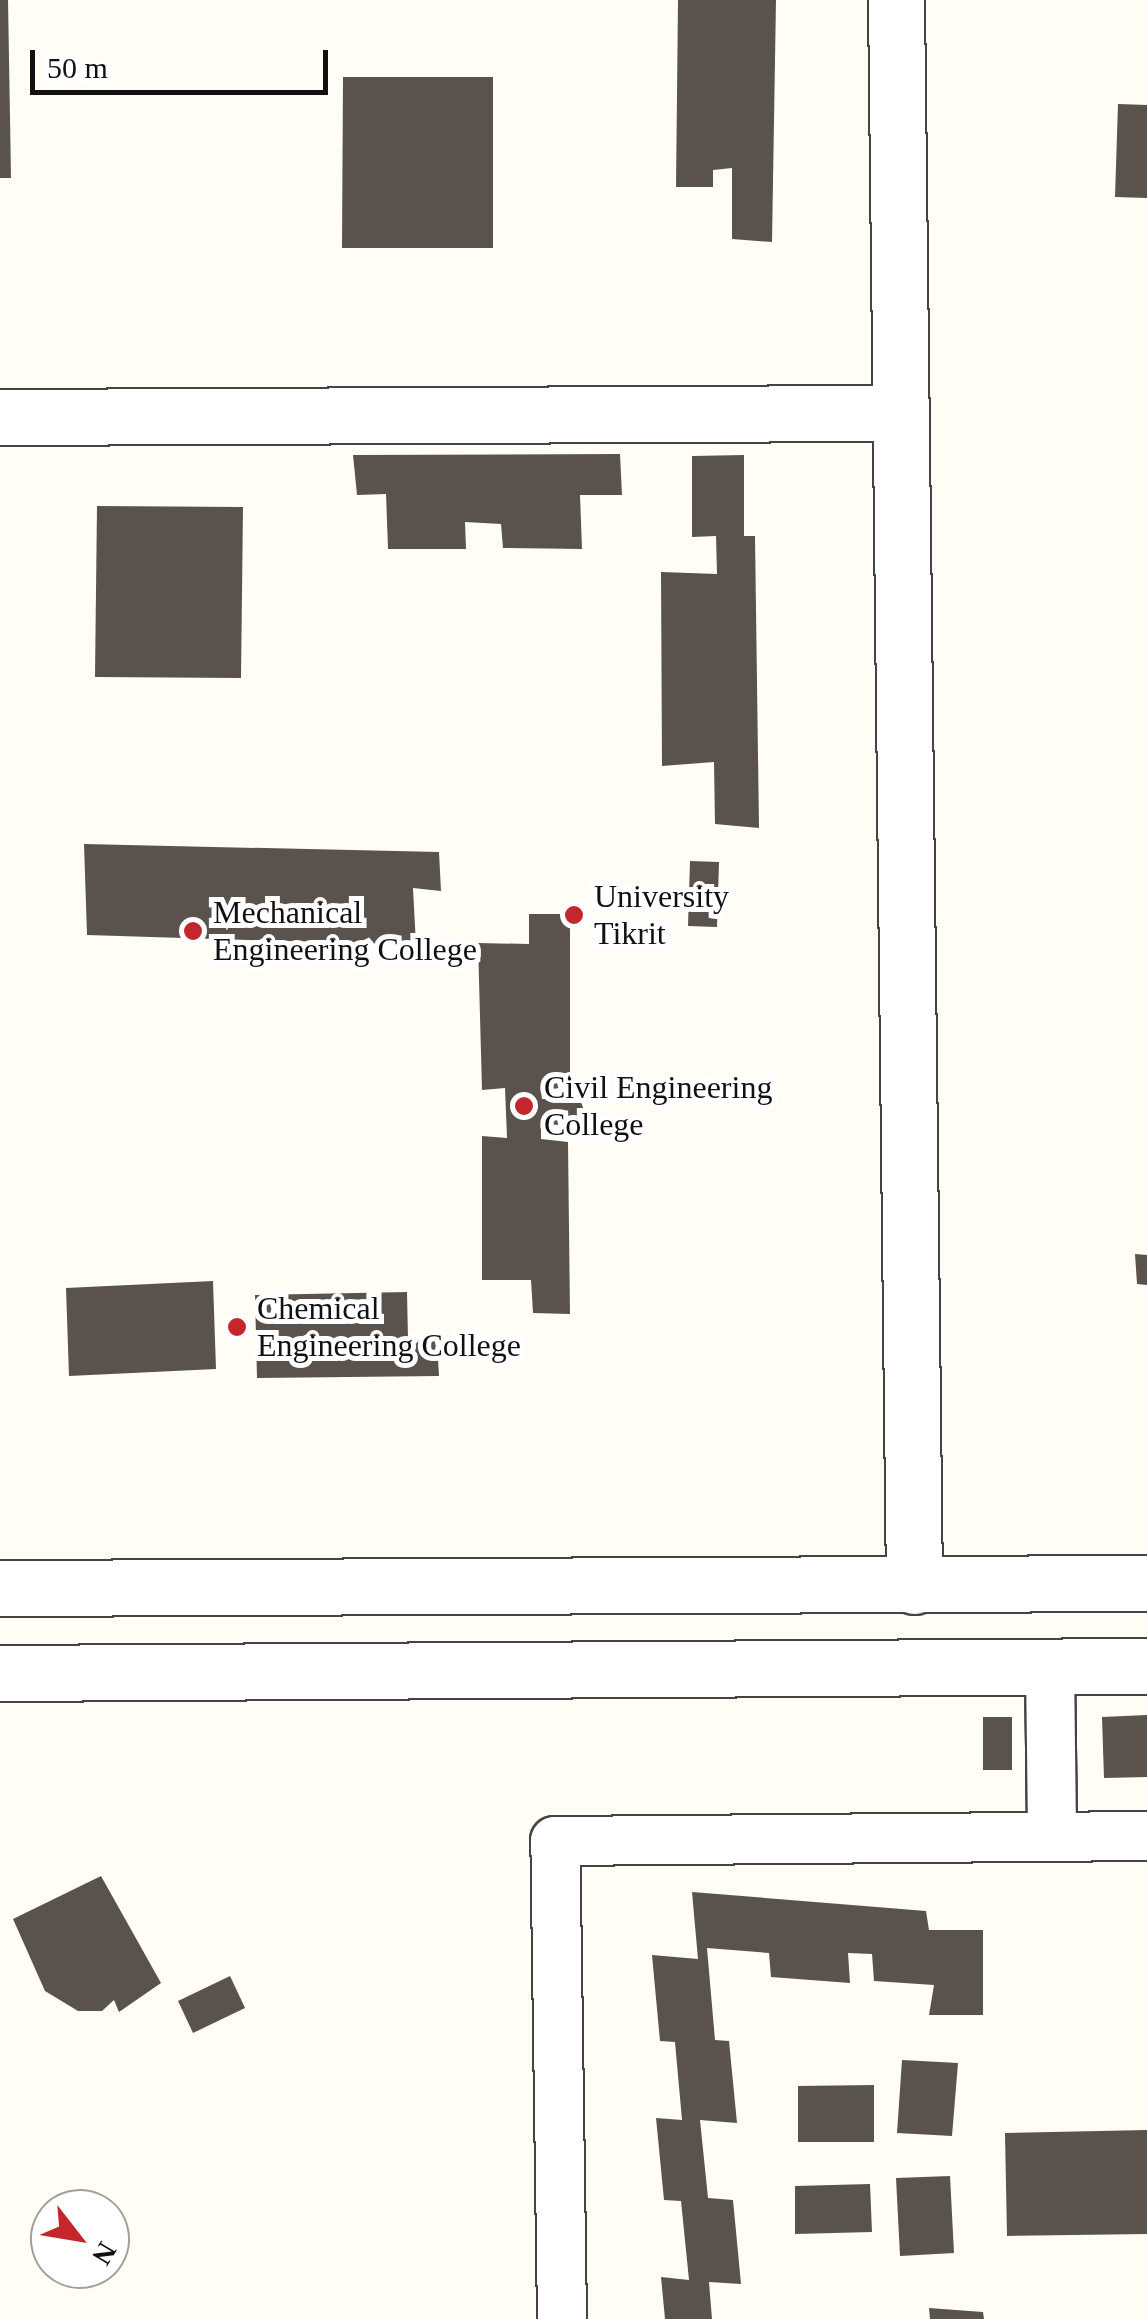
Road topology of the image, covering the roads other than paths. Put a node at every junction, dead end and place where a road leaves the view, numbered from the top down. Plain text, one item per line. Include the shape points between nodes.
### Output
1 (896, 0) edge
2 (896, 414) junction
3 (0, 417) edge
4 (1147, 1582) edge
5 (576, 1586) junction
6 (914, 1586) junction
7 (0, 1588) edge
8 (1050, 1666) junction
9 (1147, 1666) edge
10 (576, 1670) junction
11 (0, 1673) edge
12 (1052, 1836) junction
13 (1147, 1836) edge
14 (562, 2319) edge

1 - 2 street
2 - 3 street
2 - 6 street
4 - 6 street
5 - 6 street
5 - 7 street
5 - 10 street
8 - 9 street
8 - 10 street
8 - 12 street
10 - 11 street
12 - 13 street
12 - 14 street via 555,1841

